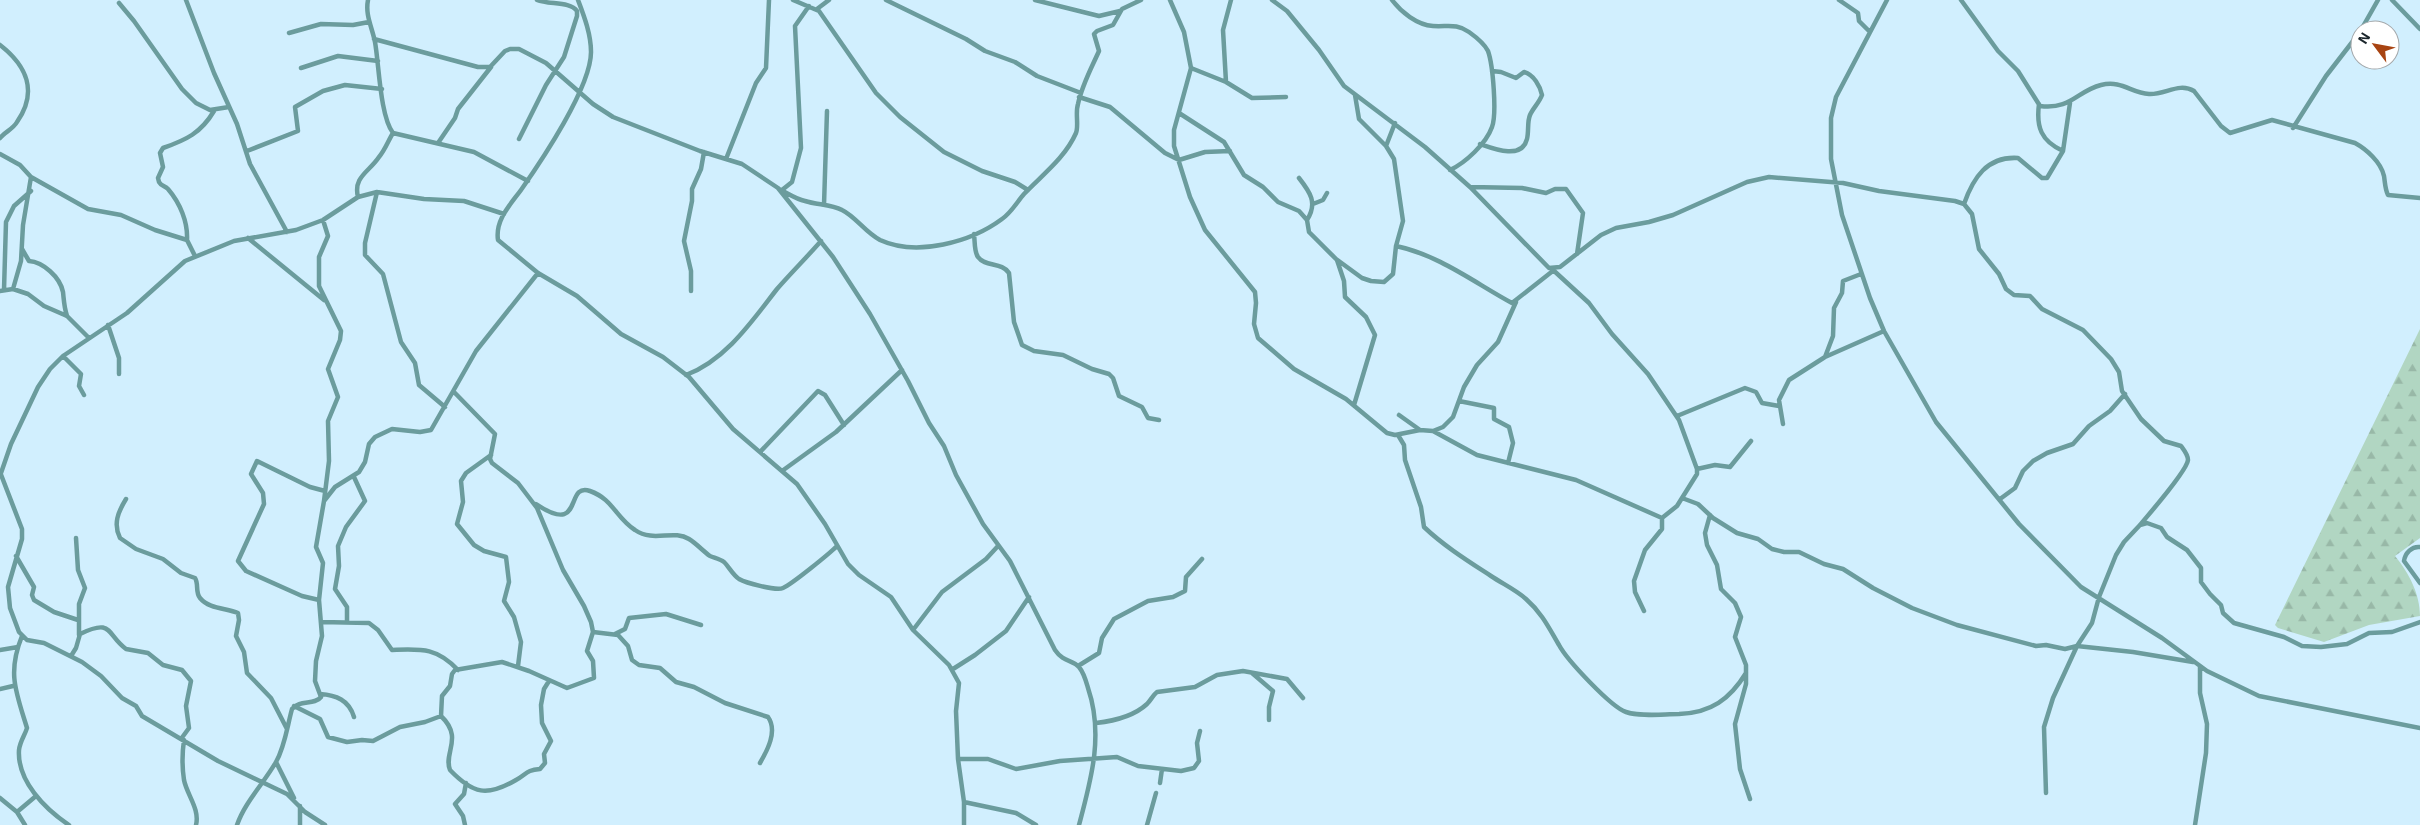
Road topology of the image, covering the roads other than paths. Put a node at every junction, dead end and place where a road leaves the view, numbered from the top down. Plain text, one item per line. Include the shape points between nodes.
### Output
1 (186, 0) edge
2 (368, 0) edge
3 (537, 0) edge
4 (578, 0) edge
5 (770, 0) edge
6 (793, 0) edge
7 (829, 0) edge
8 (886, 0) edge
9 (1035, 0) edge
10 (1141, 0) edge
11 (1170, 0) edge
12 (1231, 0) edge
13 (1272, 0) edge
14 (1392, 0) edge
15 (1839, 0) edge
16 (1887, 0) edge
17 (1961, 0) edge
18 (2378, 0) edge
19 (2392, 0) edge
20 (119, 4) dead end
21 (809, 6) junction
22 (817, 9) junction
23 (1120, 11) junction
24 (2367, 20) edge
25 (369, 22) junction
26 (2420, 29) edge
27 (1870, 32) junction
28 (289, 33) dead end
29 (374, 39) junction
30 (0, 45) edge
31 (2350, 45) edge
32 (378, 61) junction
33 (492, 65) junction
34 (301, 68) dead end
35 (1191, 68) junction
36 (1492, 71) junction
37 (554, 72) junction
38 (1226, 82) junction
39 (382, 89) junction
40 (580, 93) junction
41 (1080, 95) junction
42 (1355, 95) junction
43 (1286, 97) dead end
44 (2070, 103) junction
45 (2039, 104) junction
46 (230, 107) junction
47 (214, 111) junction
48 (827, 111) dead end
49 (1179, 113) junction
50 (1394, 123) junction
51 (2293, 128) junction
52 (392, 133) junction
53 (0, 138) edge
54 (519, 139) dead end
55 (438, 143) junction
56 (1480, 144) junction
57 (1386, 146) junction
58 (2062, 150) junction
59 (247, 151) junction
60 (1230, 151) junction
61 (704, 152) junction
62 (0, 154) edge
63 (726, 159) junction
64 (1179, 160) junction
65 (1450, 170) junction
66 (31, 177) junction
67 (1299, 178) dead end
68 (528, 181) junction
69 (1835, 182) junction
70 (1470, 187) junction
71 (780, 189) junction
72 (1028, 190) junction
73 (30, 191) junction
74 (377, 192) junction
75 (1327, 194) dead end
76 (358, 197) junction
77 (2420, 198) edge
78 (1313, 204) junction
79 (1964, 204) junction
80 (824, 205) junction
81 (504, 214) junction
82 (324, 220) junction
83 (1307, 220) junction
84 (287, 232) junction
85 (974, 234) junction
86 (248, 238) junction
87 (187, 240) junction
88 (821, 241) junction
89 (1396, 246) junction
90 (22, 249) junction
91 (1577, 254) junction
92 (195, 256) junction
93 (1336, 259) junction
94 (1553, 269) junction
95 (538, 273) junction
96 (1861, 274) junction
97 (13, 289) junction
98 (2, 291) edge
99 (691, 291) dead end
100 (326, 301) junction
101 (1516, 302) junction
102 (67, 316) junction
103 (108, 324) junction
104 (1884, 331) junction
105 (89, 338) junction
106 (63, 356) junction
107 (1825, 357) junction
108 (902, 370) junction
109 (119, 374) dead end
110 (686, 375) junction
111 (454, 392) junction
112 (84, 394) dead end
113 (2126, 394) junction
114 (1459, 401) junction
115 (1354, 405) junction
116 (1779, 406) junction
117 (445, 407) junction
118 (1399, 414) dead end
119 (1677, 416) junction
120 (1159, 420) dead end
121 (1783, 424) dead end
122 (844, 425) junction
123 (1420, 430) junction
124 (1433, 432) junction
125 (1398, 435) junction
126 (1751, 441) dead end
127 (760, 452) junction
128 (490, 455) junction
129 (1508, 463) junction
130 (1697, 469) junction
131 (782, 471) junction
132 (2, 474) edge
133 (354, 477) junction
134 (0, 483) edge
135 (325, 492) junction
136 (1682, 498) junction
137 (126, 499) dead end
138 (2000, 499) junction
139 (324, 501) junction
140 (535, 504) junction
141 (1710, 515) junction
142 (1662, 518) junction
143 (2140, 525) junction
144 (76, 538) dead end
145 (837, 546) junction
146 (998, 546) junction
147 (2420, 547) edge
148 (16, 556) junction
149 (1202, 559) dead end
150 (2420, 582) edge
151 (1029, 597) junction
152 (2099, 597) junction
153 (319, 600) junction
154 (1644, 612) dead end
155 (78, 620) junction
156 (347, 621) junction
157 (321, 622) junction
158 (2420, 622) edge
159 (701, 625) dead end
160 (913, 630) junction
161 (593, 632) junction
162 (615, 634) junction
163 (79, 635) junction
164 (22, 636) junction
165 (2077, 646) junction
166 (18, 647) junction
167 (0, 650) edge
168 (70, 656) junction
169 (2198, 664) junction
170 (518, 666) junction
171 (1078, 666) junction
172 (952, 669) junction
173 (458, 670) junction
174 (1251, 672) junction
175 (1746, 673) junction
176 (550, 681) junction
177 (14, 686) junction
178 (0, 690) edge
179 (320, 694) junction
180 (1304, 698) dead end
181 (294, 706) junction
182 (440, 716) junction
183 (354, 717) dead end
184 (1269, 720) dead end
185 (1096, 723) junction
186 (2420, 728) edge
187 (287, 729) junction
188 (1200, 731) dead end
189 (182, 740) junction
190 (1095, 758) junction
191 (958, 759) junction
192 (276, 762) junction
193 (760, 763) dead end
194 (1162, 769) junction
195 (261, 783) junction
196 (466, 783) junction
197 (1160, 783) dead end
198 (1156, 793) dead end
199 (2046, 793) dead end
200 (36, 796) junction
201 (0, 798) edge
202 (295, 799) junction
203 (1750, 799) dead end
204 (964, 802) junction
205 (300, 806) junction
206 (17, 812) junction
207 (26, 825) edge
208 (69, 825) edge
209 (196, 825) edge
210 (237, 825) edge
211 (300, 825) edge
212 (325, 825) edge
213 (465, 825) edge
214 (964, 825) edge
215 (1036, 825) edge
216 (1078, 825) edge
217 (1147, 825) edge
218 (2195, 825) edge

1 - 46 street
2 - 25 street
3 - 37 street via 571,6 577,11 566,53
4 - 40 street via 591,50
5 - 63 street via 766,68 756,83
6 - 21 street
7 - 22 street
8 - 41 street
9 - 23 street via 1099,16
10 - 23 street
11 - 35 street via 1184,32
12 - 38 street via 1223,30
13 - 42 street via 1287,11 1344,86
14 - 36 street via 1397,7 1424,24 1451,24 1470,33 1488,51
15 - 27 street via 1858,14 1859,21
16 - 27 street
17 - 45 street via 1998,51 2018,71
18 - 24 street
19 - 26 street
20 - 47 street via 189,96 204,108
21 - 22 street
21 - 71 street via 794,26 801,148 792,182
22 - 72 street via 880,98 900,117 944,152 982,172 1016,182
23 - 41 street via 1113,25 1094,34 1099,51
25 - 28 street via 321,24
25 - 29 street
27 - 69 street via 1833,105 1830,145
29 - 32 street
29 - 33 street via 473,66
30 - 53 street via 19,62 29,87 21,116 14,127
31 - 51 street
32 - 34 street via 338,56
32 - 39 street
33 - 37 street via 505,51 516,48 543,61
33 - 55 street via 458,109
35 - 38 street
35 - 49 street
36 - 56 street via 1493,125
36 - 56 street via 1516,78 1527,73 1542,95 1530,114 1527,140 1522,148 1505,151
37 - 40 street
37 - 54 street
38 - 43 street via 1257,99
39 - 52 street
39 - 59 street via 349,84 323,91 295,107 298,131
40 - 61 street via 620,120
40 - 68 street
41 - 64 street via 1110,107 1165,153
41 - 72 street via 1075,134 1052,166
42 - 50 street
42 - 57 street via 1359,119
44 - 45 street
44 - 51 street via 2094,87 2110,84 2152,94 2173,88 2189,88 2230,132 2241,131 2266,120
44 - 58 street
45 - 58 street via 2039,130 2051,144
46 - 47 street
46 - 59 street
47 - 87 street via 194,136 163,148 160,153 164,166 158,182 168,189 183,214
48 - 80 street
49 - 60 street via 1218,138
49 - 64 street via 1173,137
50 - 57 street
50 - 65 street
51 - 77 street via 2360,146 2383,173 2388,195
52 - 55 street
52 - 76 street via 379,157 359,180
55 - 68 street via 480,155
56 - 65 street via 1464,163
57 - 89 street via 1394,159 1403,214
58 - 79 street via 2044,179 2018,158 2009,157 1994,163 1972,182
59 - 84 street via 253,169
60 - 64 street via 1205,152
60 - 83 street via 1244,175 1278,202 1299,210
61 - 63 street
61 - 99 street via 692,189 692,207 684,241 691,271
62 - 66 street via 20,165
63 - 71 street via 751,169
64 - 115 street via 1190,197 1205,230 1254,292 1254,324 1258,338 1301,374
65 - 70 street
66 - 73 street
66 - 87 street via 92,211 120,215
67 - 78 street via 1310,192
68 - 81 street
69 - 79 street via 1879,191 1932,196
69 - 91 street via 1769,177 1753,180 1673,215 1616,228
69 - 96 street
70 - 91 street via 1522,188 1546,193 1566,189 1583,213
70 - 94 street via 1546,266
71 - 80 street via 804,201
71 - 88 street
72 - 85 street via 1001,220
73 - 90 street
73 - 98 street via 14,206 6,222
74 - 76 street
74 - 81 street via 464,201
74 - 117 street via 365,255 383,274 401,342 415,363 419,385
75 - 78 street via 1323,200
76 - 82 street
78 - 83 street
79 - 113 street via 1974,219 1979,249 1999,274 2006,289 2014,294 2030,296 2042,309 2083,330 2111,359
80 - 85 street via 842,210 869,233 894,245 930,248
81 - 95 street via 498,240
82 - 84 street
82 - 100 street via 328,236 320,252 318,266 319,286
83 - 93 street via 1309,232
84 - 86 street
85 - 120 street via 978,257 1001,266 1009,273 1014,322 1022,345 1034,351 1064,355 1111,375 1119,396 1142,407 1148,418
86 - 92 street
86 - 100 street
87 - 92 street
88 - 108 street via 870,314
88 - 110 street via 743,333 704,366
89 - 93 street via 1393,274 1384,282 1362,278
89 - 101 street via 1427,256 1494,291 1510,303
90 - 97 street
90 - 102 street via 28,259 42,264 52,274 62,290
91 - 94 street
92 - 103 street via 176,267 142,301
93 - 115 street via 1346,297 1366,317 1375,335
94 - 101 street
94 - 119 street via 1589,303 1643,367
95 - 110 street via 577,296 621,334
95 - 111 street via 476,351
96 - 104 street
96 - 107 street via 1843,281 1843,290 1834,308 1833,336
97 - 98 street
97 - 102 street
100 - 135 street via 338,323 340,335 328,369 338,397 328,421 329,461
101 - 114 street via 1498,342 1477,365
102 - 105 street
103 - 105 street
103 - 109 street via 119,358
104 - 107 street
104 - 138 street via 1936,422
105 - 106 street
106 - 112 street via 81,374 79,386
106 - 132 street via 38,387 11,444
107 - 116 street via 1789,380 1780,395
108 - 122 street
108 - 146 street via 944,446 956,475
110 - 127 street via 733,429
111 - 117 street
111 - 128 street via 495,434
113 - 138 street via 2110,411 2088,426 2073,444 2033,461 2015,488
113 - 143 street via 2132,409 2150,429 2164,441 2181,446 2188,458 2166,495
114 - 124 street via 1453,417
114 - 129 street via 1494,408 1494,419 1509,427 1512,434 1513,446
115 - 125 street via 1387,433
116 - 119 street via 1762,404 1756,392 1744,388
116 - 121 street
117 - 133 street via 428,432 392,429 375,437 369,444 363,466
118 - 123 street
119 - 130 street
122 - 127 street via 825,395 818,391
122 - 131 street
123 - 124 street
123 - 125 street
124 - 129 street via 1472,453
125 - 175 street via 1404,446 1424,527 1455,553 1526,599 1549,625 1559,646 1576,668 1622,710 1634,713 1702,712 1726,698
126 - 130 street via 1730,467 1715,465
127 - 131 street
128 - 140 street via 492,463 518,483
128 - 170 street via 466,473 461,481 463,502 457,524 474,546 506,557 509,582 504,601 514,617 521,642
129 - 142 street via 1576,480
130 - 136 street via 1696,477
131 - 145 street via 797,484
132 - 134 street
132 - 148 street via 22,528
133 - 139 street via 334,487
133 - 156 street via 365,501 340,541 335,583 336,592 347,607
135 - 139 street
135 - 153 street via 257,461 251,474 263,493 263,507 238,562 246,571 302,596
136 - 141 street via 1698,504
136 - 142 street
137 - 187 street via 116,523 120,538 195,578 198,595 203,601 220,610 238,613 236,636 244,652 247,673 271,698
138 - 152 street via 2052,558 2084,589
139 - 153 street via 316,547 323,563
140 - 145 street via 548,512 564,515 570,512 578,493 588,490 606,498 628,526 638,533 648,537 689,539 723,561 740,579 768,588 783,588
140 - 161 street via 563,570 584,606
141 - 165 street via 1737,533 1758,539 1772,549 1799,552 1843,569 1912,608 1956,625 2036,646 2065,649
141 - 175 street via 1705,540 1717,566 1721,588 1741,614 1735,640 1745,662
142 - 154 street via 1662,529 1645,550 1634,581
143 - 152 street via 2116,556
143 - 158 street via 2147,523 2161,528 2167,537 2187,550 2201,568 2201,582 2221,605 2223,614 2234,623 2284,637 2302,646 2321,647 2347,644 2369,633 2389,632
144 - 155 street via 78,570 85,588
145 - 160 street via 852,569 894,600
146 - 151 street
146 - 160 street via 942,592
147 - 150 street via 2409,551 2404,561
148 - 155 street via 34,586 34,600 54,612
148 - 164 street via 8,594 12,616
149 - 171 street via 1186,577 1185,591 1173,597 1148,601 1114,619 1102,638 1099,653
151 - 171 street via 1060,658
151 - 172 street via 1006,631
152 - 165 street via 2092,623
152 - 169 street
153 - 157 street
155 - 163 street
156 - 157 street
156 - 173 street via 374,625 392,650 427,650 444,657
157 - 179 street via 315,681
159 - 162 street via 660,614 630,618 626,628
160 - 172 street
161 - 162 street
161 - 176 street via 587,648 595,670 592,680 567,688
162 - 193 street via 627,643 632,660 639,665 660,668 678,683 746,711 761,713 769,719 771,743
163 - 168 street
163 - 189 street via 108,629 126,649 148,653 162,665 179,669 189,676 186,706 189,728
164 - 166 street
164 - 168 street
165 - 169 street
165 - 199 street via 2045,722
166 - 167 street
166 - 177 street
168 - 189 street via 101,676 118,694 136,706 142,716
169 - 186 street via 2255,696
169 - 218 street via 2207,724
170 - 173 street via 497,661
170 - 176 street
171 - 185 street via 1091,697
172 - 191 street via 959,684 956,709
173 - 182 street via 453,672 450,686 442,696
174 - 180 street via 1287,679
174 - 184 street via 1273,691
174 - 185 street via 1228,672 1195,687 1162,690 1125,717
175 - 203 street via 1735,724 1740,769
176 - 196 street via 544,689 541,705 542,723 551,741 542,767 526,771 518,779 490,791 478,791
177 - 178 street
177 - 200 street via 27,728 19,755
179 - 181 street via 316,702 302,702
179 - 183 street via 345,702
181 - 182 street via 320,719 326,736 347,742 373,742 400,727
181 - 187 street
182 - 196 street via 447,723 453,744 449,766
185 - 190 street
187 - 192 street
188 - 194 street via 1196,766 1181,771
189 - 195 street
189 - 209 street via 184,780 196,813
190 - 191 street via 1016,769 988,759
190 - 194 street via 1121,758 1136,765
190 - 216 street
191 - 204 street
192 - 195 street
192 - 202 street
194 - 197 street
195 - 202 street
195 - 210 street
196 - 213 street via 464,794 455,804
198 - 217 street
200 - 206 street
200 - 208 street
201 - 206 street
202 - 205 street
204 - 214 street
204 - 215 street via 1016,813
205 - 211 street
205 - 212 street
206 - 207 street

